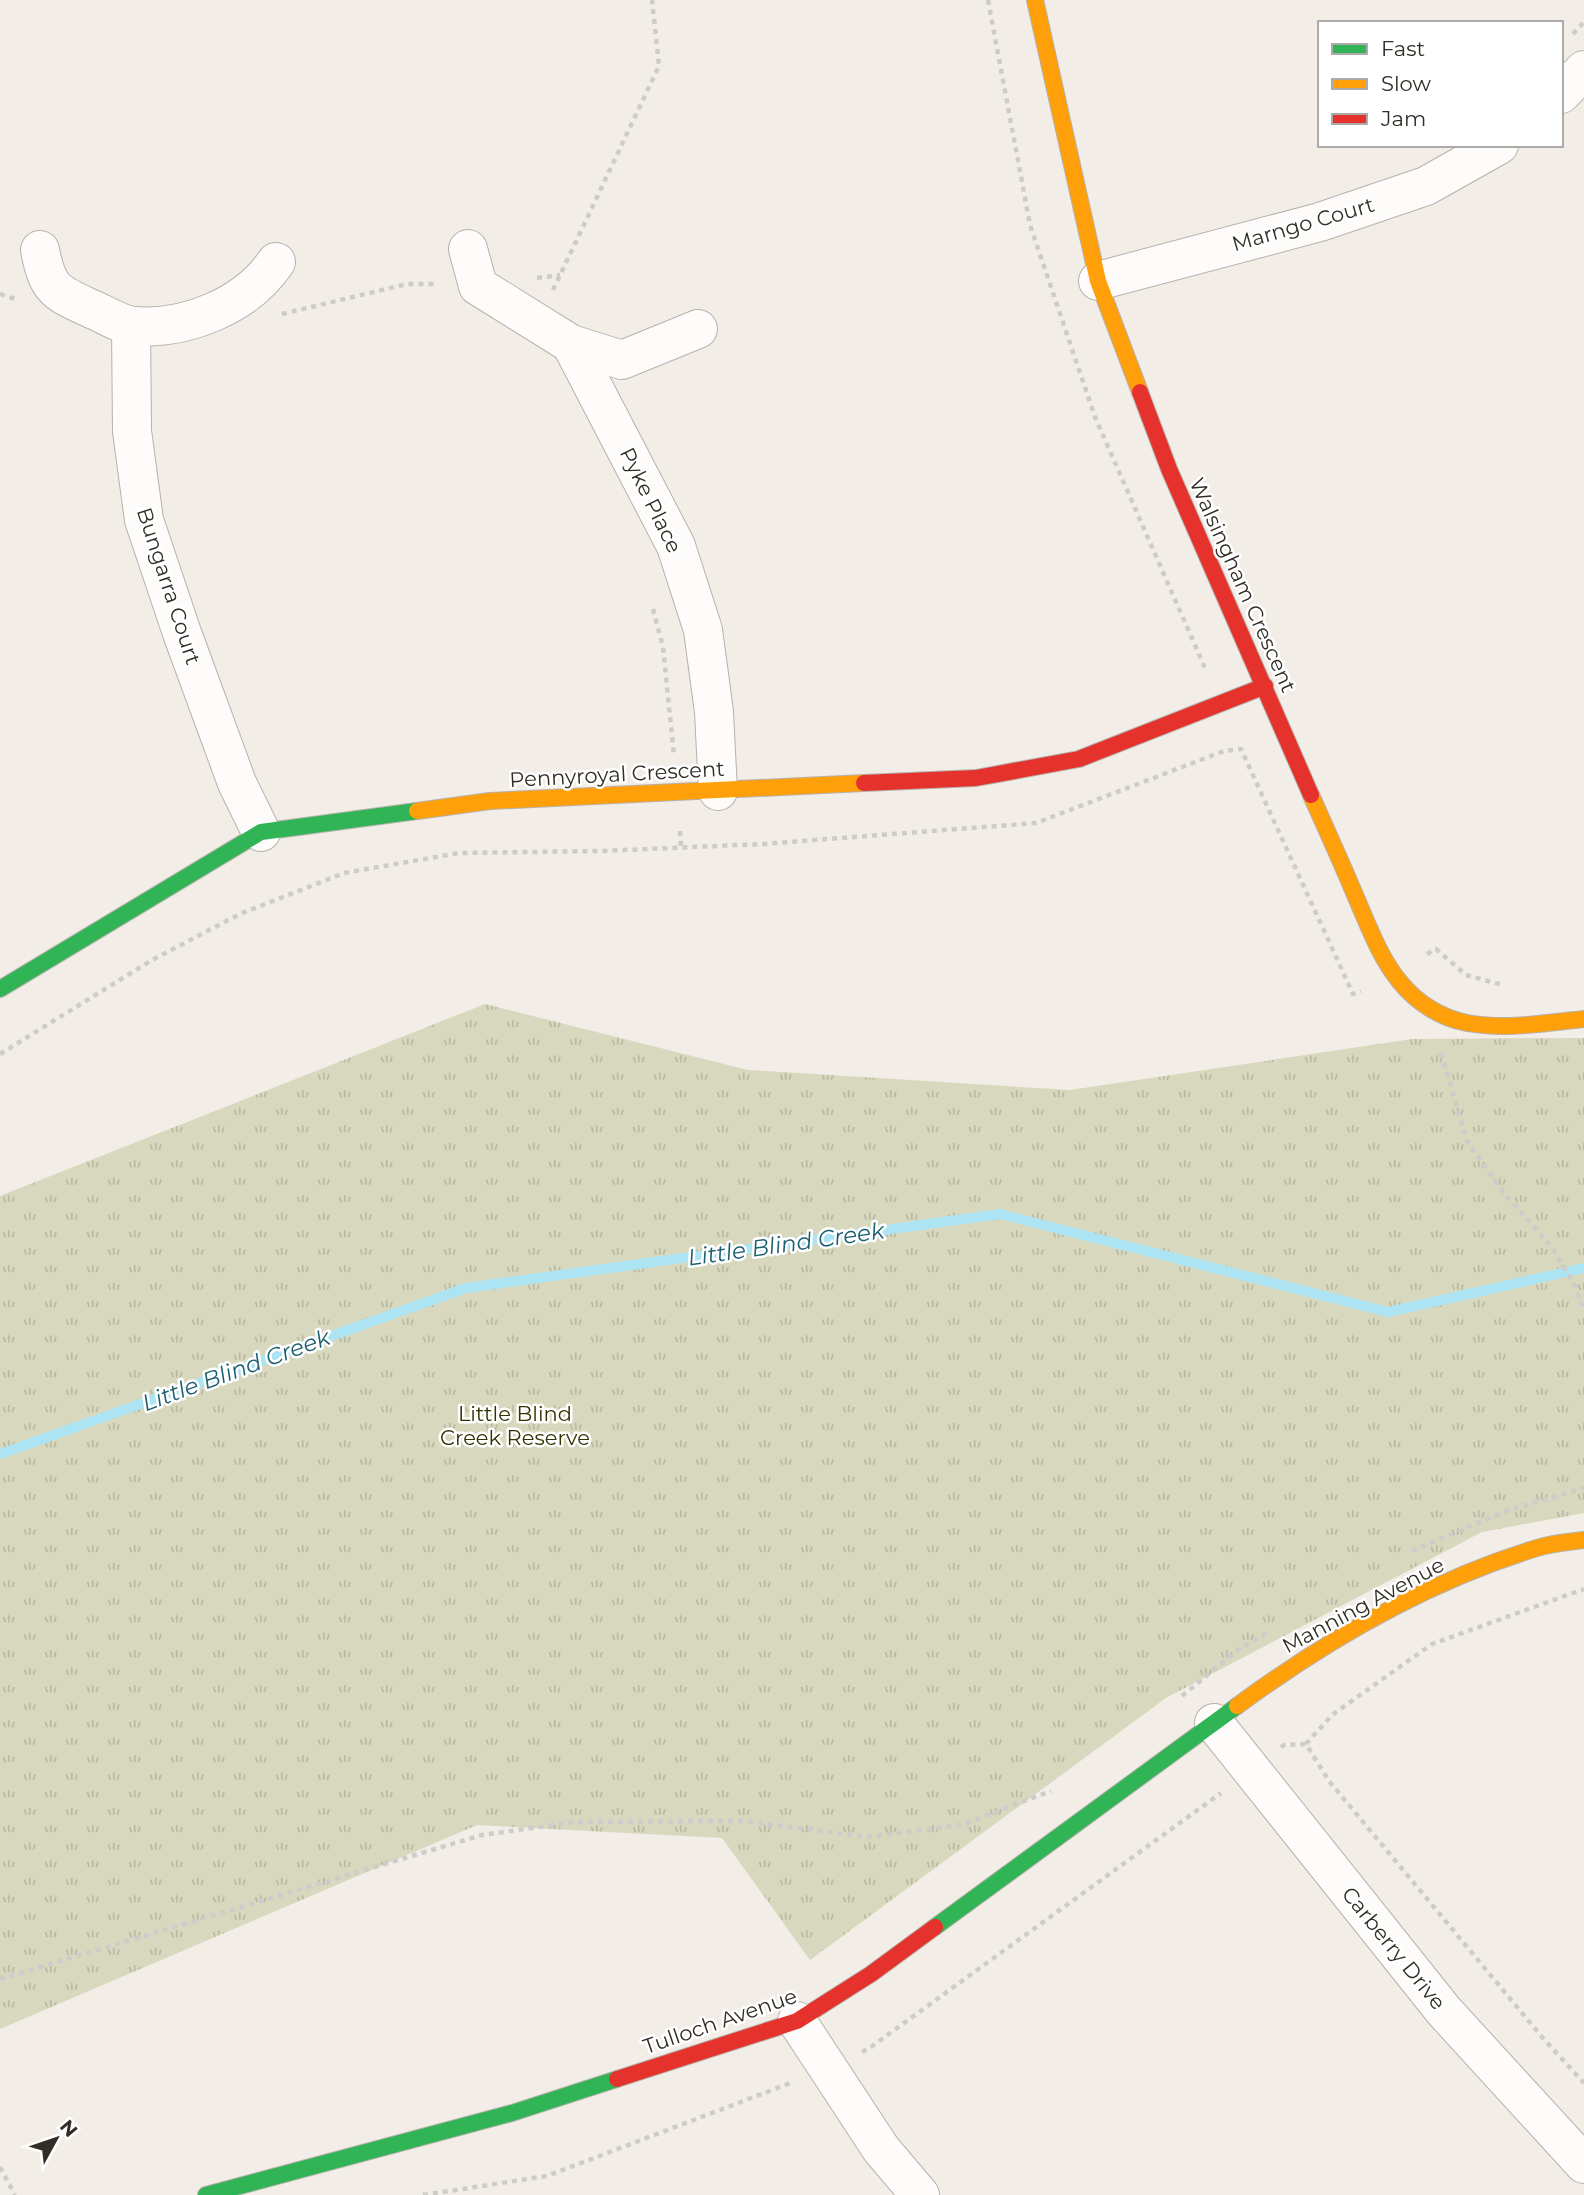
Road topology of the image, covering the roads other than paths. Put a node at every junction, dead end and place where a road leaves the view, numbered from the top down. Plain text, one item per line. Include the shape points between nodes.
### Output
1 (1035, 0) edge
2 (1584, 70) edge
3 (1563, 92) edge
4 (1495, 147) edge
5 (468, 249) dead end
6 (40, 250) dead end
7 (276, 262) dead end
8 (1098, 281) junction
9 (131, 326) junction
10 (698, 329) dead end
11 (571, 344) junction
12 (1265, 686) junction
13 (719, 791) junction
14 (261, 832) junction
15 (0, 989) edge
16 (1584, 1019) edge
17 (1584, 1540) edge
18 (1214, 1723) junction
19 (797, 2021) junction
20 (1584, 2164) edge
21 (206, 2195) edge
22 (920, 2195) edge

1 - 8 street, Walsingham Crescent
2 - 3 street
4 - 8 street, Marngo Court via 1426,186 1320,222
5 - 11 street via 478,286
6 - 9 street via 45,275 59,294
7 - 9 street via 264,279 242,296 189,322
8 - 12 street, Walsingham Crescent via 1169,469
9 - 14 street, Bungarra Court via 132,431 144,520 233,770
10 - 11 street via 622,360
11 - 13 street, Pyke Place via 676,546 703,629
12 - 13 street, Pennyroyal Crescent via 1079,759 976,778
12 - 16 street, Walsingham Crescent via 1393,974 1421,1003 1466,1024 1492,1027
13 - 14 street, Pennyroyal Crescent via 490,801
14 - 15 street, Pennyroyal Crescent
17 - 18 street, Manning Avenue via 1539,1547 1429,1588 1294,1664
18 - 19 street, Tulloch Avenue via 871,1974
18 - 20 street, Carberry Drive via 1444,2011
19 - 21 street, Tulloch Avenue via 512,2113
19 - 22 street via 881,2150

